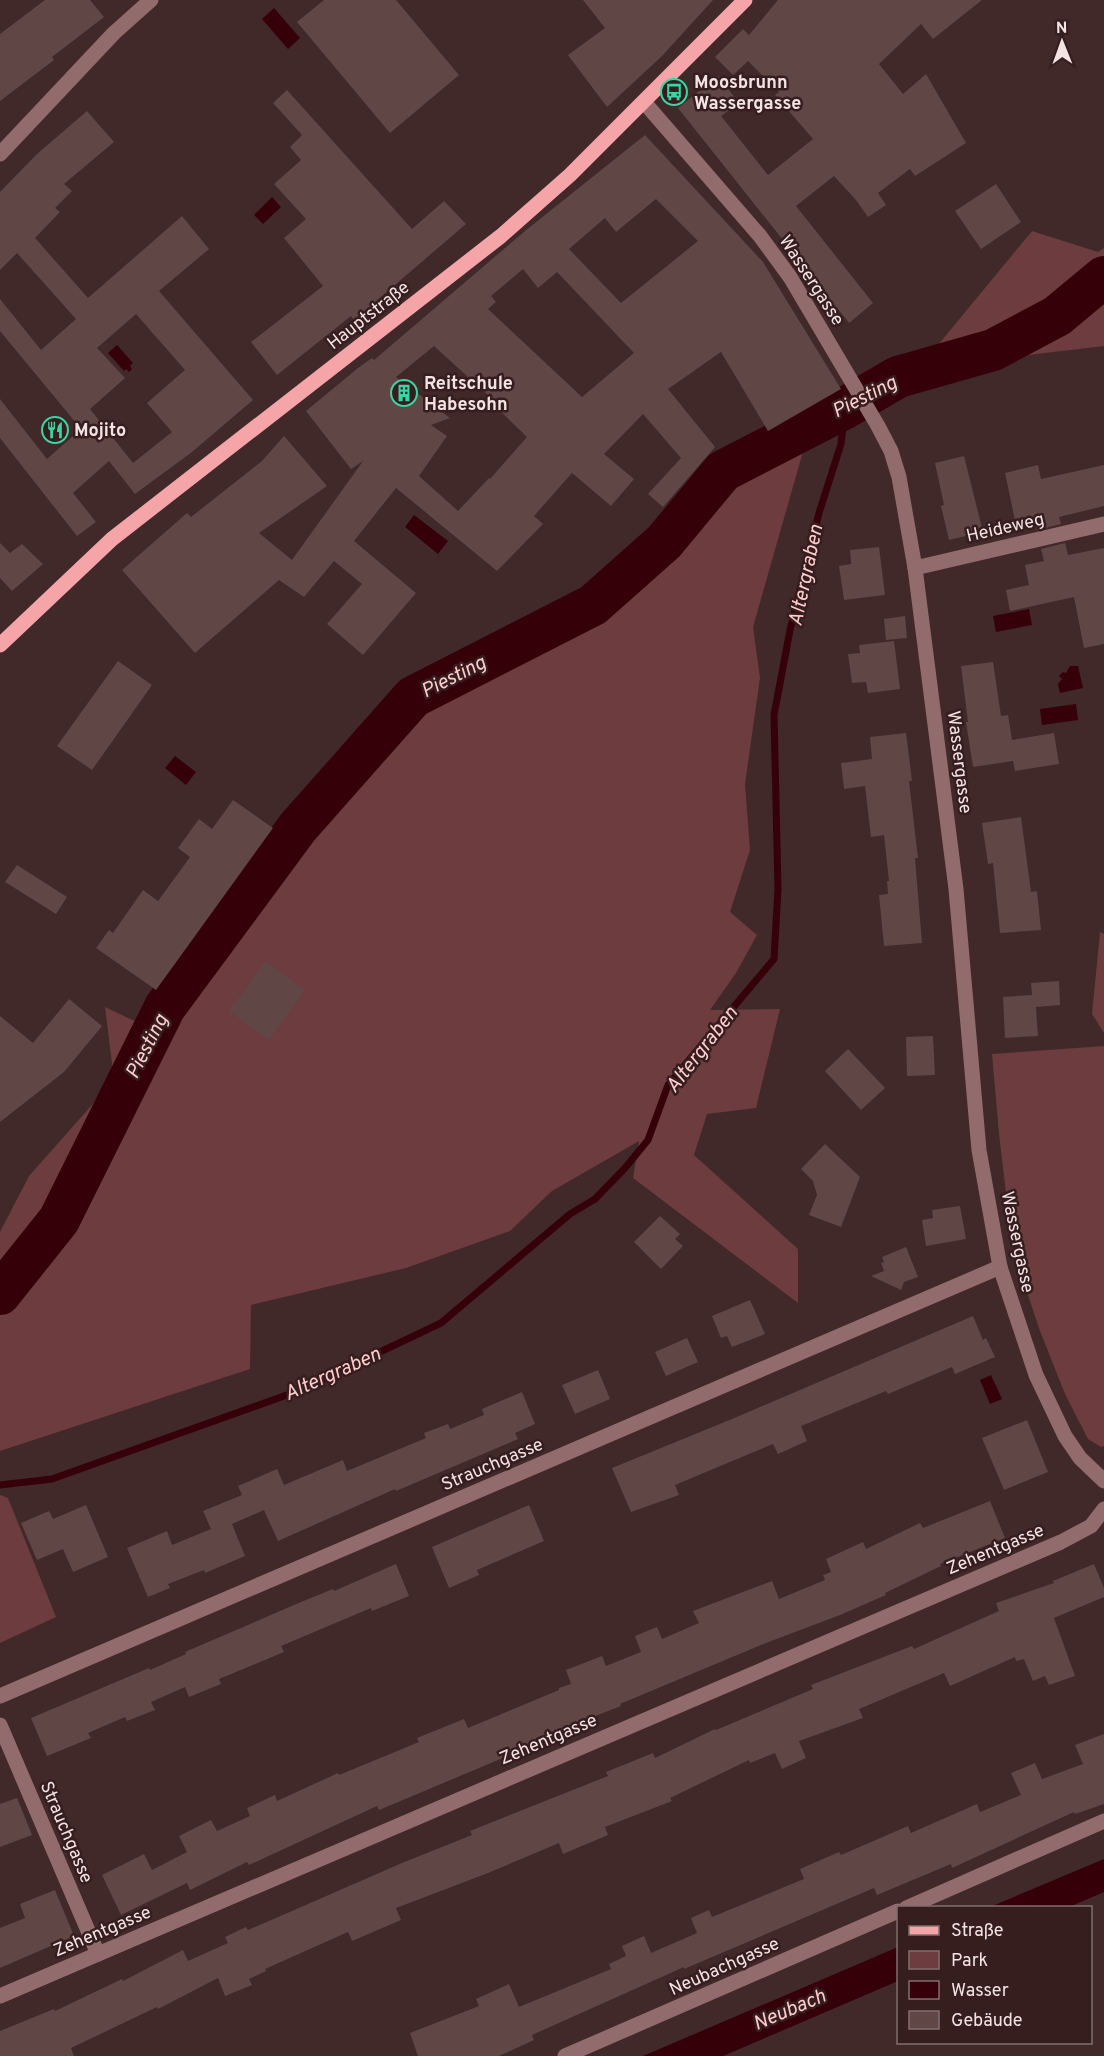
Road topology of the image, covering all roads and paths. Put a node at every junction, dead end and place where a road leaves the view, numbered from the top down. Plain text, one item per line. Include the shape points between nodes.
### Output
1 (151, 0) edge
2 (745, 0) edge
3 (644, 102) junction
4 (0, 154) edge
5 (1104, 524) edge
6 (915, 568) junction
7 (0, 645) edge
8 (1000, 1267) junction
9 (1104, 1481) edge
10 (1104, 1509) edge
11 (0, 1696) edge
12 (0, 1725) edge
13 (1104, 1821) edge
14 (911, 1906) edge
15 (897, 1911) edge
16 (98, 1954) junction
17 (0, 1996) edge
18 (565, 2056) edge

1 - 4 street via 114,33
2 - 3 main road, Hauptstraße
3 - 6 street, Wassergasse via 772,252 878,426 899,477
3 - 7 main road, Hauptstraße via 501,236 112,539
5 - 6 street, Heideweg
6 - 8 street, Wassergasse via 958,901 979,1150
8 - 9 street, Wassergasse via 1036,1375 1065,1436 1080,1458
8 - 11 street, Strauchgasse
10 - 16 street, Zehentgasse via 1091,1526 1061,1542
12 - 16 street, Strauchgasse
13 - 14 street
15 - 18 street, Neubachgasse
16 - 17 street, Zehentgasse

